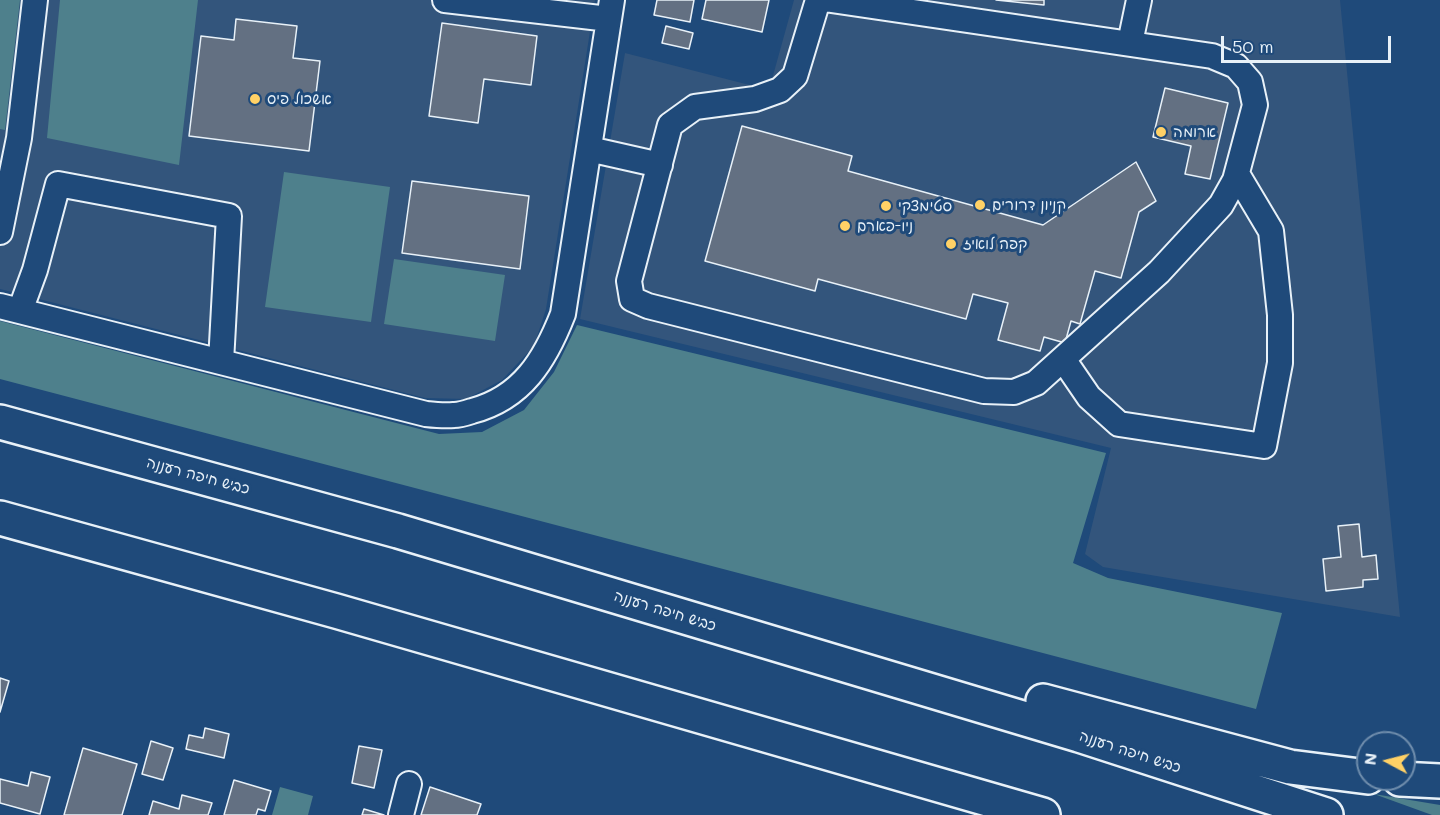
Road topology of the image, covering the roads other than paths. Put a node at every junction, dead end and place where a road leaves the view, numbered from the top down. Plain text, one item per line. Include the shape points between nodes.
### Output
1 (35, 0) edge
2 (445, 0) edge
3 (818, 0) edge
4 (831, 0) edge
5 (1138, 0) edge
6 (913, 6) edge
7 (611, 10) edge
8 (1130, 43) junction
9 (589, 149) junction
10 (660, 165) junction
11 (1237, 174) junction
12 (0, 232) edge
13 (10, 308) edge
14 (1063, 359) junction
15 (221, 362) junction
16 (0, 422) edge
17 (0, 518) edge
18 (398, 531) junction
19 (850, 758) junction
20 (1356, 775) edge
21 (1416, 780) edge
22 (1440, 781) edge
23 (409, 784) dead end
24 (401, 815) edge
25 (994, 815) edge
26 (1043, 815) edge
27 (1326, 815) edge

1 - 12 street via 20,138
2 - 7 street
3 - 10 street via 795,76 780,90 755,99 695,107 670,125
4 - 6 street
5 - 8 street
6 - 8 street
7 - 9 street
8 - 11 street via 1212,56 1236,66 1250,82 1255,105
9 - 10 street
9 - 15 street via 563,314 538,364 511,395 485,408 456,415 426,414
10 - 14 street via 629,281 632,299 984,391 1014,392 1036,383
11 - 14 street via 1221,205 1159,272
11 - 14 street via 1270,231 1280,315 1280,363 1264,446 1119,424 1089,397
13 - 15 street
13 - 15 street via 35,270 58,184 229,216
16 - 18 highway, כביש חיפה רעננה
17 - 19 highway
18 - 20 highway via 1290,766
18 - 27 highway, כביש חיפה רעננה via 1079,735
19 - 25 highway
19 - 26 highway
21 - 22 highway
23 - 24 street

